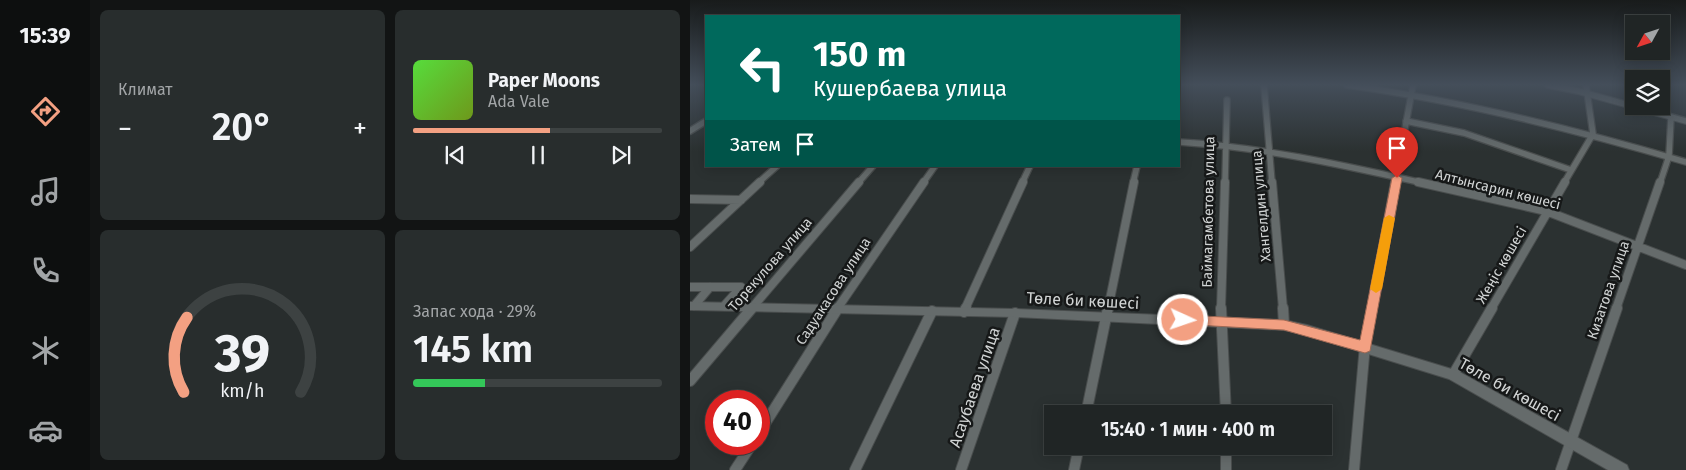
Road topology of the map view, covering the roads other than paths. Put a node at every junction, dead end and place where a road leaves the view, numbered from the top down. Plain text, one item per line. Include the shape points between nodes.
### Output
1 (1227, 107) edge
2 (1266, 107) edge
3 (1409, 107) edge
4 (1484, 107) edge
5 (1589, 107) edge
6 (1640, 107) edge
7 (1671, 117) junction
8 (1406, 121) junction
9 (1686, 121) edge
10 (705, 122) edge
11 (691, 130) edge
12 (1593, 134) junction
13 (1180, 142) edge
14 (1225, 145) junction
15 (1269, 152) junction
16 (1668, 156) junction
17 (1686, 162) edge
18 (776, 167) edge
19 (872, 167) edge
20 (934, 167) edge
21 (1030, 167) edge
22 (1137, 167) edge
23 (1571, 170) junction
24 (1397, 178) junction
25 (690, 199) edge
26 (741, 200) junction
27 (1546, 211) junction
28 (1638, 246) junction
29 (690, 247) edge
30 (1686, 265) edge
31 (690, 287) edge
32 (710, 287) junction
33 (692, 306) edge
34 (724, 306) junction
35 (751, 307) junction
36 (840, 308) junction
37 (932, 311) junction
38 (964, 312) junction
39 (1015, 313) junction
40 (1107, 317) junction
41 (1220, 322) junction
42 (1284, 325) junction
43 (1365, 347) junction
44 (1454, 374) junction
45 (690, 381) edge
46 (1088, 405) edge
47 (1226, 405) edge
48 (770, 417) edge
49 (1571, 441) junction
50 (745, 455) edge
51 (1077, 455) edge
52 (1226, 455) edge
53 (735, 470) edge
54 (856, 470) edge
55 (961, 470) edge
56 (1074, 470) edge
57 (1226, 470) edge
58 (1354, 470) edge
59 (1561, 470) edge
60 (1622, 470) edge

1 - 14 street, Баймагамбетова улица
2 - 15 street, Хангелдин улица
3 - 8 street
4 - 12 street
5 - 12 street
6 - 7 street
7 - 9 street
7 - 16 street, Кизатова улица
8 - 23 street via 1464,133
8 - 24 street
10 - 11 street
12 - 16 street
12 - 23 street, Жеңіс көшесі
13 - 14 street, Алтынсарин көшесі
14 - 15 street, Алтынсарин көшесі
14 - 41 street, Баймагамбетова улица
15 - 24 street, Алтынсарин көшесі
15 - 42 street, Хангелдин улица
16 - 17 street
16 - 28 street, Кизатова улица
18 - 26 street
19 - 35 street, Торекулова улица
20 - 36 street, Садуакасова улица
21 - 38 street
22 - 40 street
23 - 27 street, Жеңіс көшесі
24 - 27 street, Алтынсарин көшесі
24 - 43 street
25 - 26 street
26 - 29 street
27 - 28 street, Алтынсарин көшесі
27 - 44 street, Жеңіс көшесі
28 - 30 street, Алтынсарин көшесі
28 - 49 street, Кизатова улица
31 - 32 street
32 - 33 street
32 - 34 street via 742,288
33 - 34 street, Төле би көшесі
34 - 35 street, Төле би көшесі
35 - 36 street, Төле би көшесі
35 - 45 street, Торекулова улица
36 - 37 street, Төле би көшесі
36 - 48 street, Садуакасова улица
37 - 38 street, Төле би көшесі
37 - 54 street
38 - 39 street, Төле би көшесі
39 - 40 street, Төле би көшесі
39 - 55 street, Асаубаева улица
40 - 41 street, Төле би көшесі
40 - 46 street
41 - 42 street, Төле би көшесі
41 - 47 street, Баймагамбетова улица
42 - 43 street, Төле би көшесі
43 - 44 street, Төле би көшесі
43 - 58 street
44 - 49 street, Төле би көшесі
49 - 59 street, Кизатова улица
49 - 60 street, Төле би көшесі
50 - 53 street
51 - 56 street
52 - 57 street

